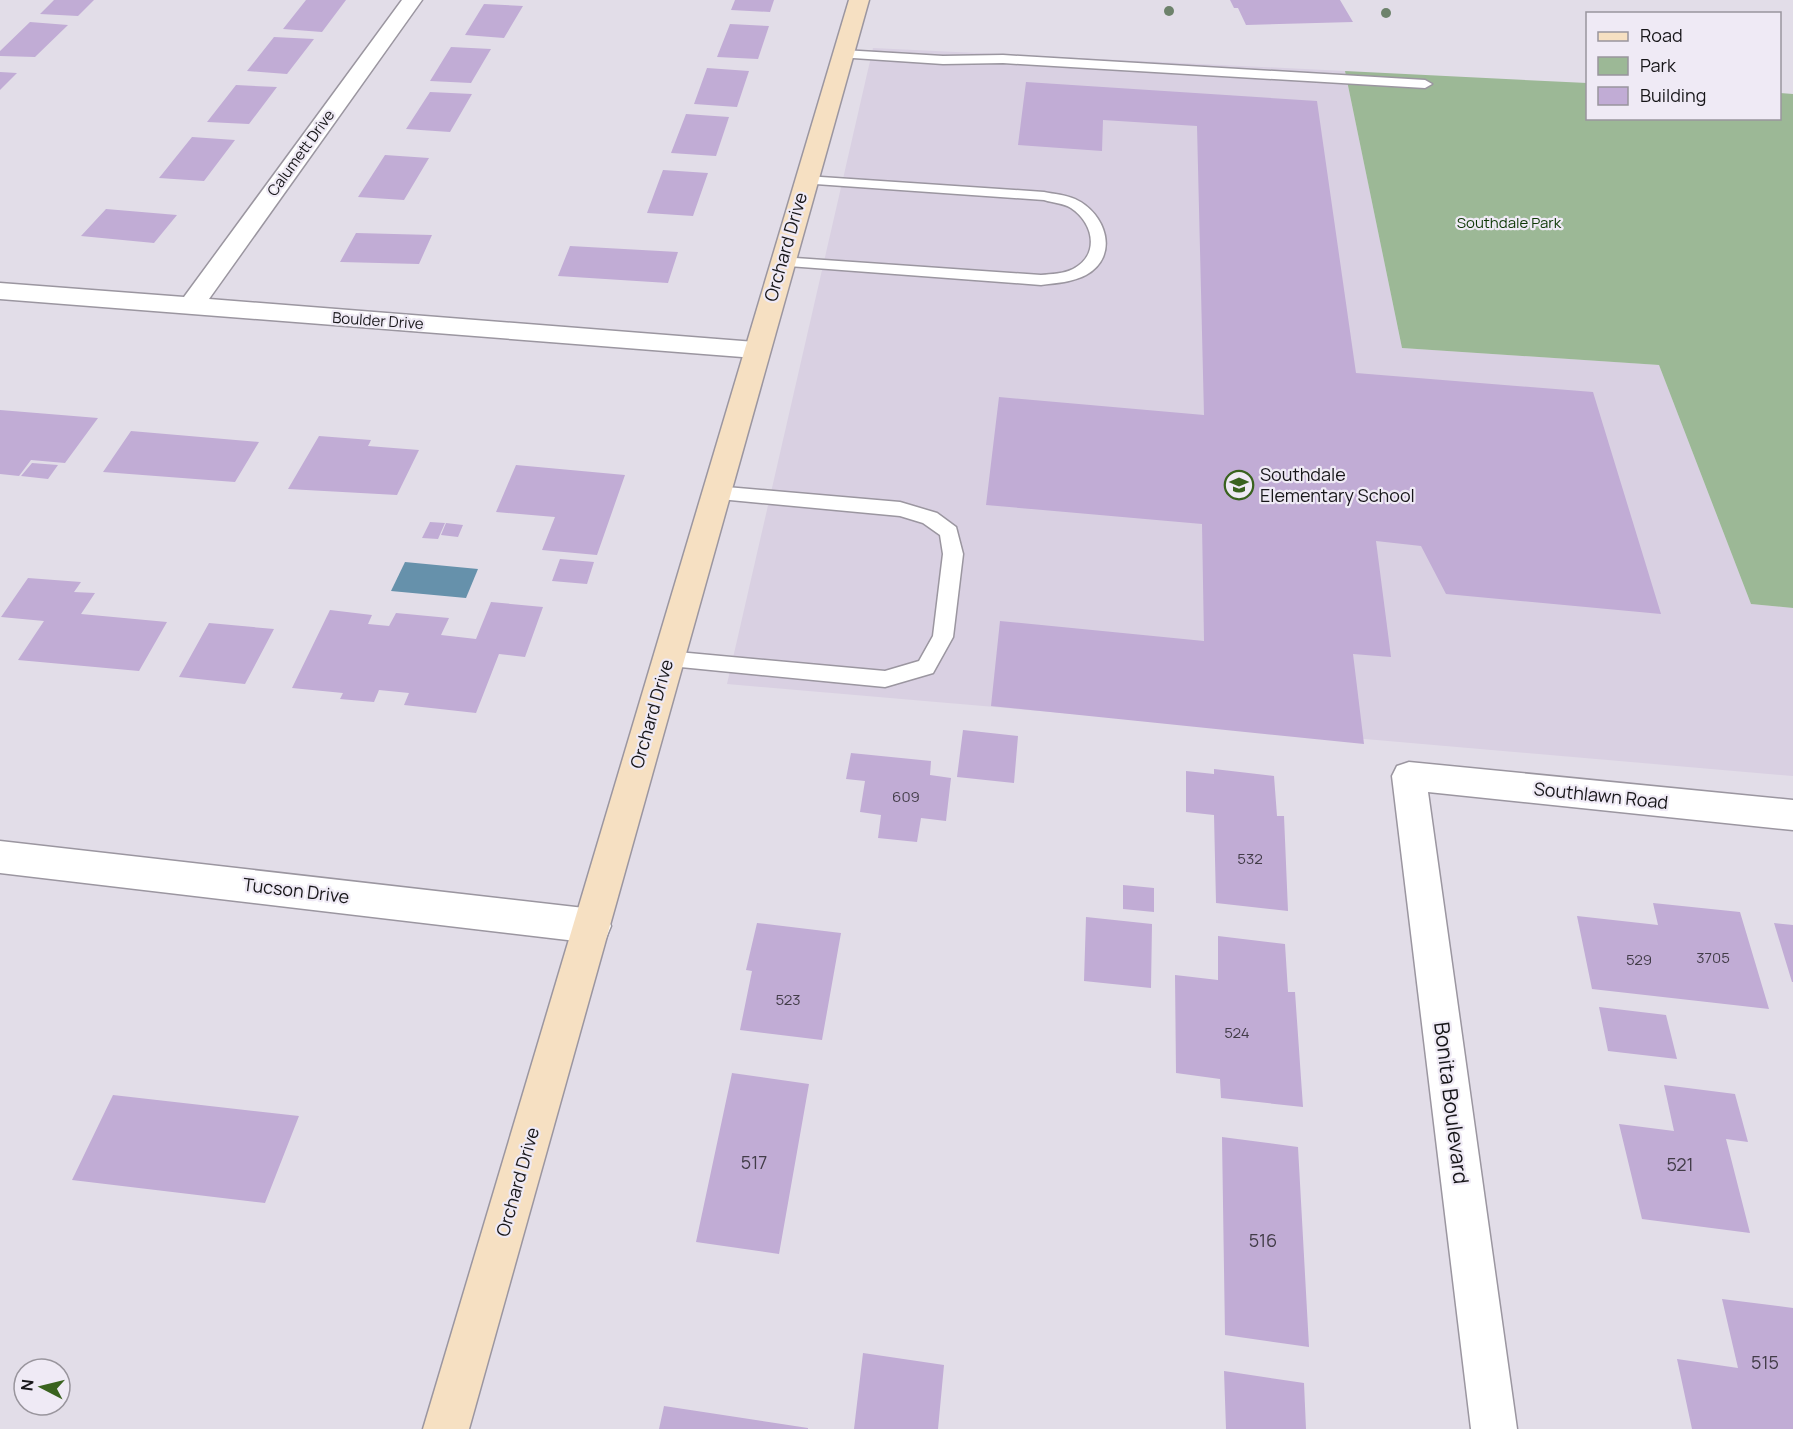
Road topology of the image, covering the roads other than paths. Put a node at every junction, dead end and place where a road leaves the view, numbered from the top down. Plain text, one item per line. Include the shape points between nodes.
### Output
1 (412, 0) edge
2 (859, 0) edge
3 (843, 54) junction
4 (1425, 84) dead end
5 (806, 180) junction
6 (781, 262) junction
7 (0, 291) edge
8 (191, 306) junction
9 (755, 351) junction
10 (715, 493) junction
11 (667, 659) junction
12 (1409, 776) joint
13 (1793, 815) edge
14 (0, 857) edge
15 (593, 926) junction
16 (446, 1429) edge
17 (1494, 1429) edge

1 - 8 street, Calumett Drive
2 - 3 street, Orchard Drive
3 - 4 lane via 943,60 1004,58
3 - 5 street, Orchard Drive
5 - 6 street, Orchard Drive
5 - 6 lane via 1044,196 1069,202 1087,213 1096,225 1098,256 1086,268 1065,278 1041,280
6 - 9 street, Orchard Drive
7 - 8 street, Boulder Drive
8 - 9 street, Boulder Drive
9 - 10 street, Orchard Drive
10 - 11 street, Orchard Drive
10 - 11 lane via 900,509 930,519 949,532 953,554 943,637 926,667 885,679
11 - 15 street, Orchard Drive
12 - 13 street, Southlawn Road
12 - 17 street, Bonita Boulevard
14 - 15 street, Tucson Drive
15 - 16 street, Orchard Drive

